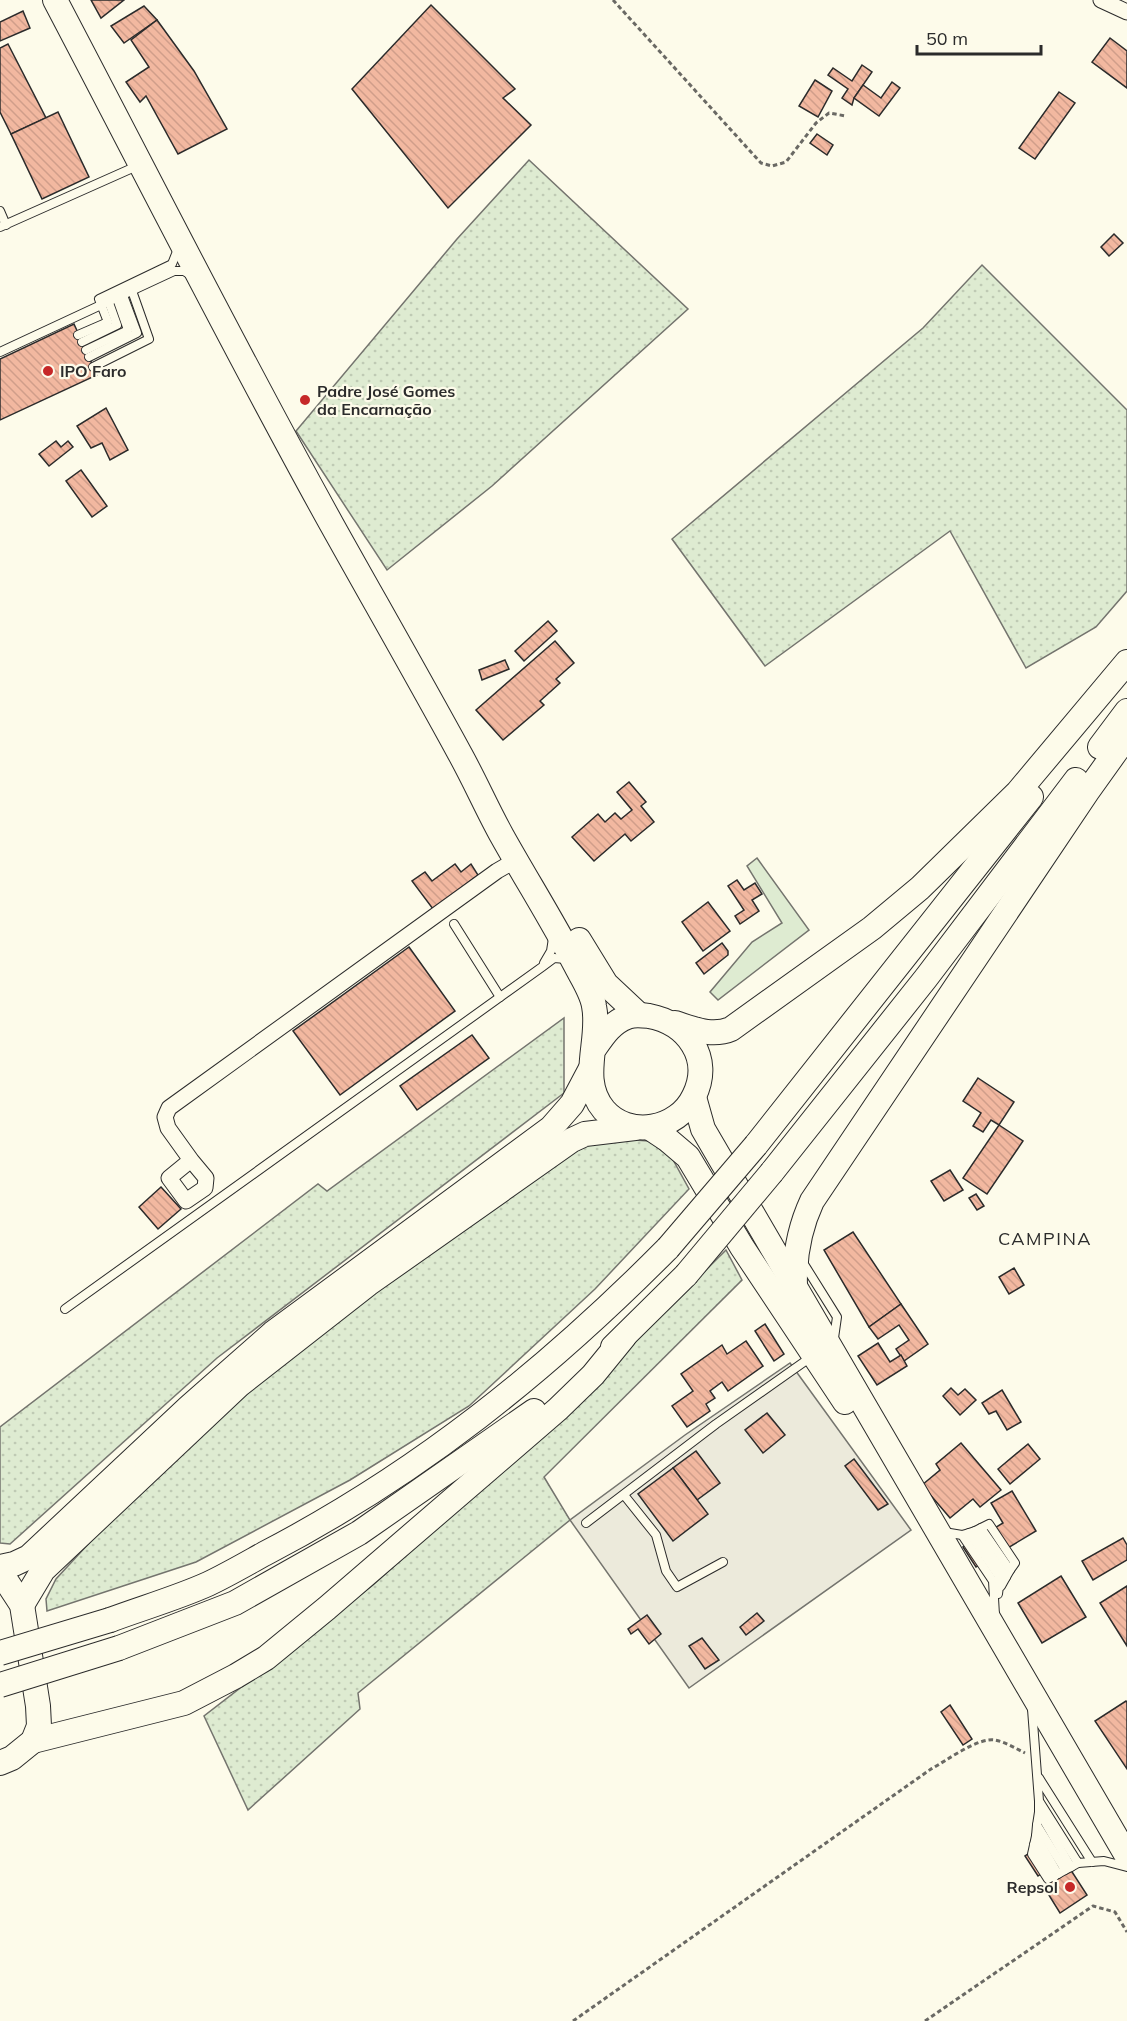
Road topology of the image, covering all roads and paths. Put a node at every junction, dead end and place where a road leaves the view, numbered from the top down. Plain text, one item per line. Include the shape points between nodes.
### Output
1 (55, 0) edge
2 (613, 0) edge
3 (1101, 0) edge
4 (1127, 12) edge
5 (846, 117) dead end
6 (141, 164) junction
7 (0, 211) edge
8 (3, 226) edge
9 (185, 263) junction
10 (131, 287) junction
11 (113, 296) junction
12 (80, 338) dead end
13 (0, 352) edge
14 (87, 353) dead end
15 (93, 367) dead end
16 (382, 615) junction
17 (1127, 662) edge
18 (1127, 671) edge
19 (1127, 711) edge
20 (1127, 736) edge
21 (516, 860) junction
22 (454, 924) dead end
23 (554, 928) junction
24 (575, 964) junction
25 (542, 966) junction
26 (500, 997) junction
27 (648, 1016) junction
28 (592, 1060) junction
29 (694, 1097) junction
30 (643, 1128) junction
31 (191, 1160) dead end
32 (796, 1251) junction
33 (795, 1288) junction
34 (65, 1309) dead end
35 (624, 1337) junction
36 (824, 1353) junction
37 (624, 1494) junction
38 (586, 1523) dead end
39 (935, 1528) junction
40 (972, 1532) junction
41 (723, 1562) dead end
42 (0, 1567) edge
43 (1008, 1573) junction
44 (0, 1577) edge
45 (998, 1593) junction
46 (22, 1605) junction
47 (994, 1607) junction
48 (998, 1637) junction
49 (0, 1653) edge
50 (1015, 1666) junction
51 (0, 1685) edge
52 (1030, 1692) junction
53 (33, 1741) junction
54 (1037, 1760) junction
55 (0, 1763) edge
56 (1038, 1777) junction
57 (1039, 1801) junction
58 (1039, 1812) junction
59 (1037, 1825) junction
60 (1127, 1856) edge
61 (1092, 1862) junction
62 (1127, 1867) edge
63 (1065, 1870) junction
64 (1127, 1932) edge
65 (573, 2021) edge
66 (925, 2021) edge

1 - 6 main road
2 - 5 path via 761,163 772,166 786,162 816,123 830,113
3 - 4 street
6 - 8 lane
6 - 9 main road
7 - 8 lane
9 - 10 lane
9 - 16 main road
10 - 11 lane
10 - 15 lane via 149,339
11 - 12 lane via 108,322
11 - 13 lane
11 - 14 lane via 128,330
16 - 21 main road
16 - 27 main road via 476,759 606,984
17 - 27 main road via 1018,792 920,888 872,928 721,1033 699,1031
18 - 49 main road, bridge via 756,1145 668,1248 532,1376 366,1497 207,1584 110,1620
19 - 35 main road, bridge via 940,960 772,1172 686,1275
20 - 32 main road via 812,1200
21 - 23 main road
21 - 31 street via 169,1108 165,1117 168,1128
22 - 26 lane
23 - 24 main road
23 - 25 lane via 551,951
24 - 25 lane via 565,958 554,958
24 - 28 main road via 594,1005
25 - 26 lane
26 - 34 lane
27 - 28 main road via 627,1017 616,1023 607,1031
27 - 29 main road via 672,1023 695,1047 700,1062
28 - 30 main road via 597,1099 606,1112 619,1122
28 - 42 main road via 572,1104 551,1128 273,1333 29,1557
29 - 30 main road via 674,1119
29 - 33 main road via 703,1129
30 - 36 main road via 668,1140 687,1157 742,1247
30 - 46 main road via 585,1134 572,1140 289,1344 239,1385 68,1545 43,1570
32 - 33 main road
32 - 36 lane via 837,1317
33 - 36 main road
35 - 51 main road, bridge via 546,1402 359,1533 235,1603 119,1648
35 - 53 main road via 558,1409 266,1658 184,1703
36 - 37 lane via 716,1424
36 - 39 main road
36 - 50 main road
37 - 38 lane
37 - 41 lane via 656,1535 666,1570 676,1587
39 - 40 lane via 946,1533
39 - 48 main road
40 - 43 lane
40 - 43 lane via 989,1524 1015,1563
40 - 45 lane via 1000,1578
40 - 47 lane via 993,1581
43 - 45 lane
44 - 46 main road
45 - 47 lane
46 - 53 main road via 38,1706 39,1726
47 - 48 lane
48 - 50 main road
50 - 52 main road
52 - 54 lane
52 - 60 main road
53 - 55 main road
54 - 56 lane
54 - 65 path via 992,1739 974,1744 931,1769
56 - 57 lane
56 - 61 lane
57 - 58 lane
57 - 63 lane
58 - 59 lane
58 - 63 lane
59 - 63 lane
59 - 63 lane via 1035,1840
61 - 62 lane
61 - 63 lane
64 - 66 path via 1114,1912 1093,1906

